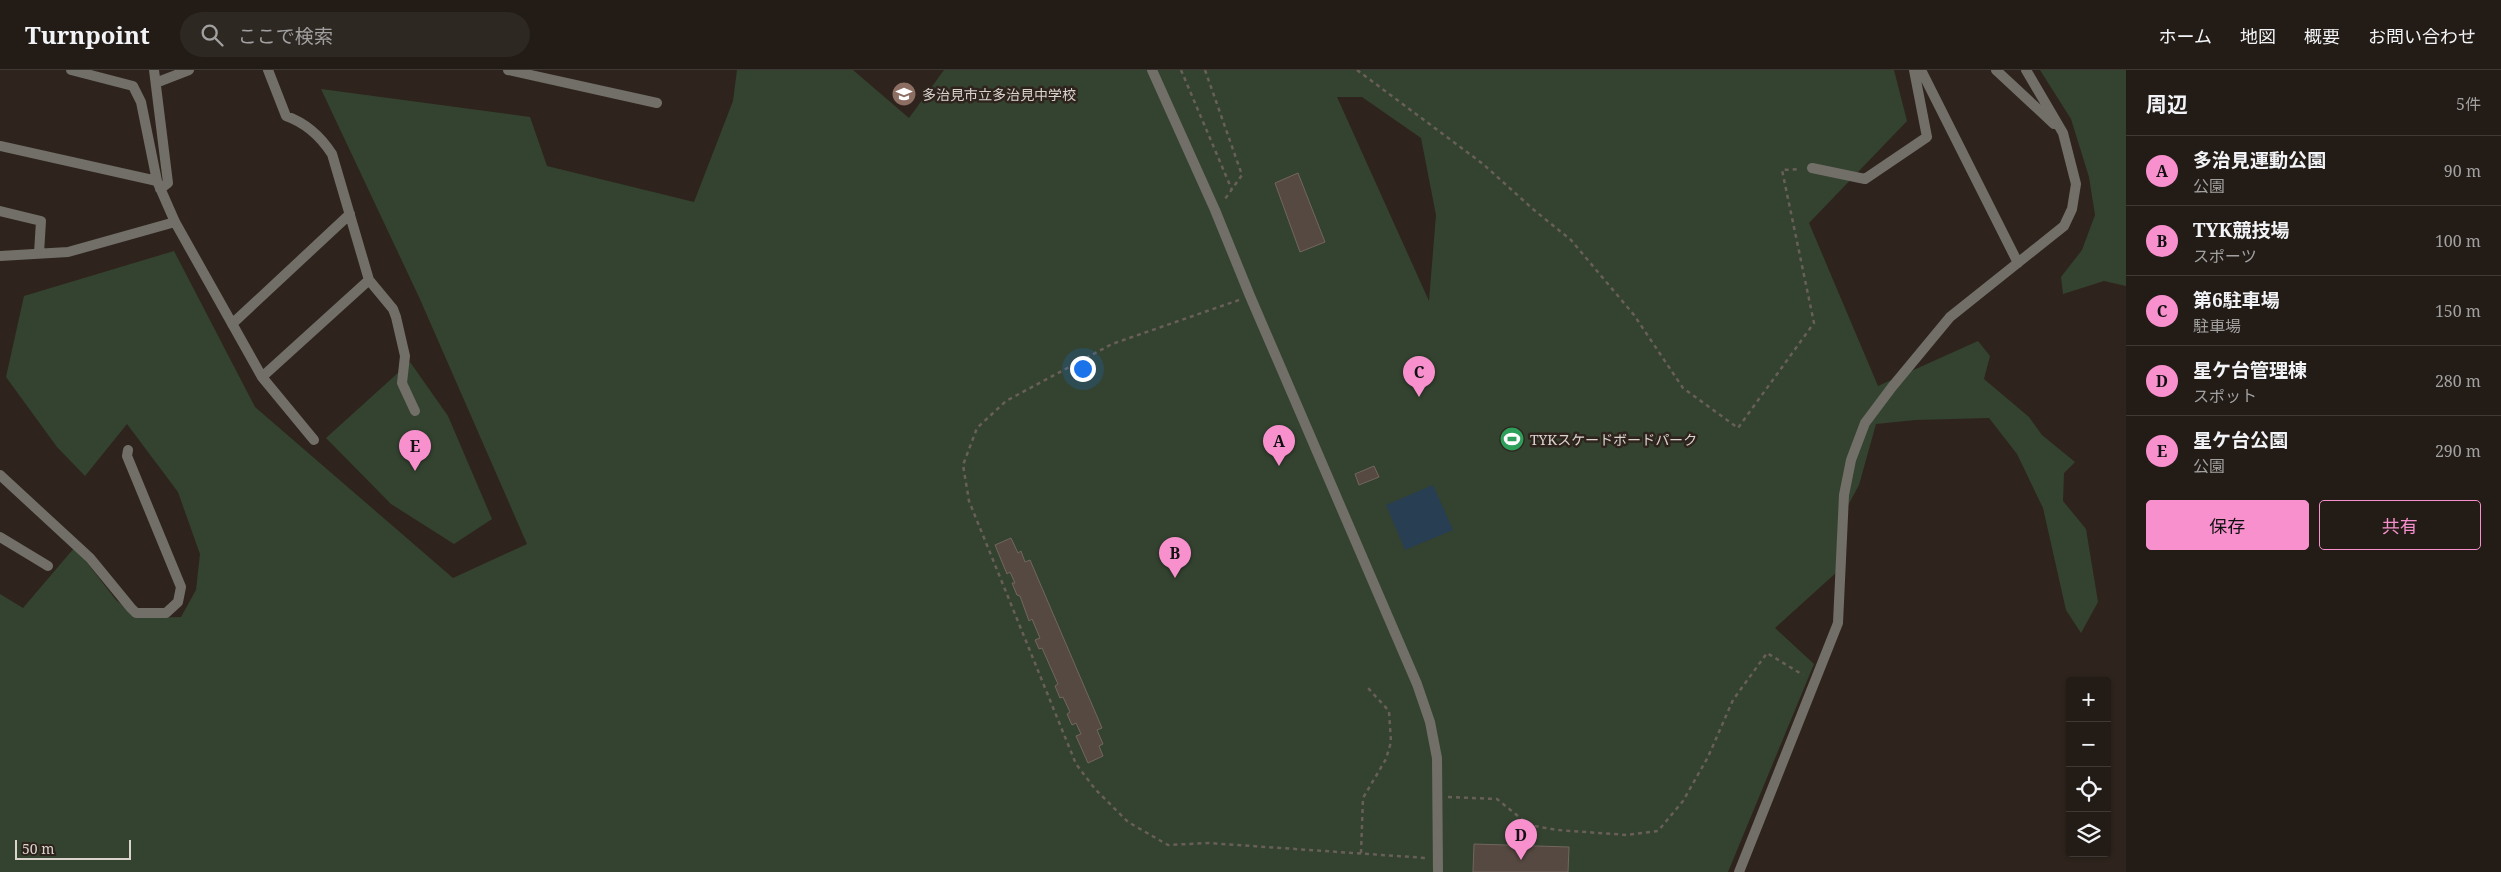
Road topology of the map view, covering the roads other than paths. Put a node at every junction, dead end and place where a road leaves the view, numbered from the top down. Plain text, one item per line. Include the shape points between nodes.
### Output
1 (71, 70) edge
2 (154, 70) edge
3 (189, 70) edge
4 (268, 70) edge
5 (508, 70) edge
6 (1152, 70) edge
7 (1914, 70) edge
8 (1921, 70) edge
9 (1996, 70) edge
10 (2026, 70) edge
11 (158, 82) junction
12 (657, 103) dead end
13 (2063, 133) junction
14 (0, 146) edge
15 (1812, 168) road end
16 (158, 185) junction
17 (0, 211) edge
18 (350, 214) junction
19 (175, 222) junction
20 (39, 253) junction
21 (0, 256) edge
22 (2018, 263) junction
23 (369, 280) junction
24 (232, 324) junction
25 (262, 377) junction
26 (415, 410) dead end
27 (314, 440) dead end
28 (128, 450) dead end
29 (0, 475) edge
30 (0, 537) edge
31 (48, 566) dead end
32 (1438, 872) edge
33 (1738, 872) edge

1 - 16 street via 133,86 141,102
2 - 11 street
3 - 11 street
4 - 18 street via 286,116 299,121 324,141 332,154
5 - 12 street
6 - 32 street via 1418,684 1438,758
7 - 15 street via 1927,137 1865,178
8 - 22 street
9 - 13 street
10 - 13 street
11 - 16 street via 168,183
13 - 22 street via 2076,184 2072,209 2064,226
14 - 16 street
16 - 19 street
17 - 20 street via 41,221
18 - 23 street
18 - 24 street
19 - 20 street via 68,252
19 - 24 street
20 - 21 street
22 - 33 street via 1950,317 1865,423 1851,460 1844,495 1838,623
23 - 25 street
23 - 26 street via 396,317 405,356 402,383
24 - 25 street
25 - 27 street
28 - 29 street via 127,456 181,587 178,602 166,613 136,613 90,558
30 - 31 street

